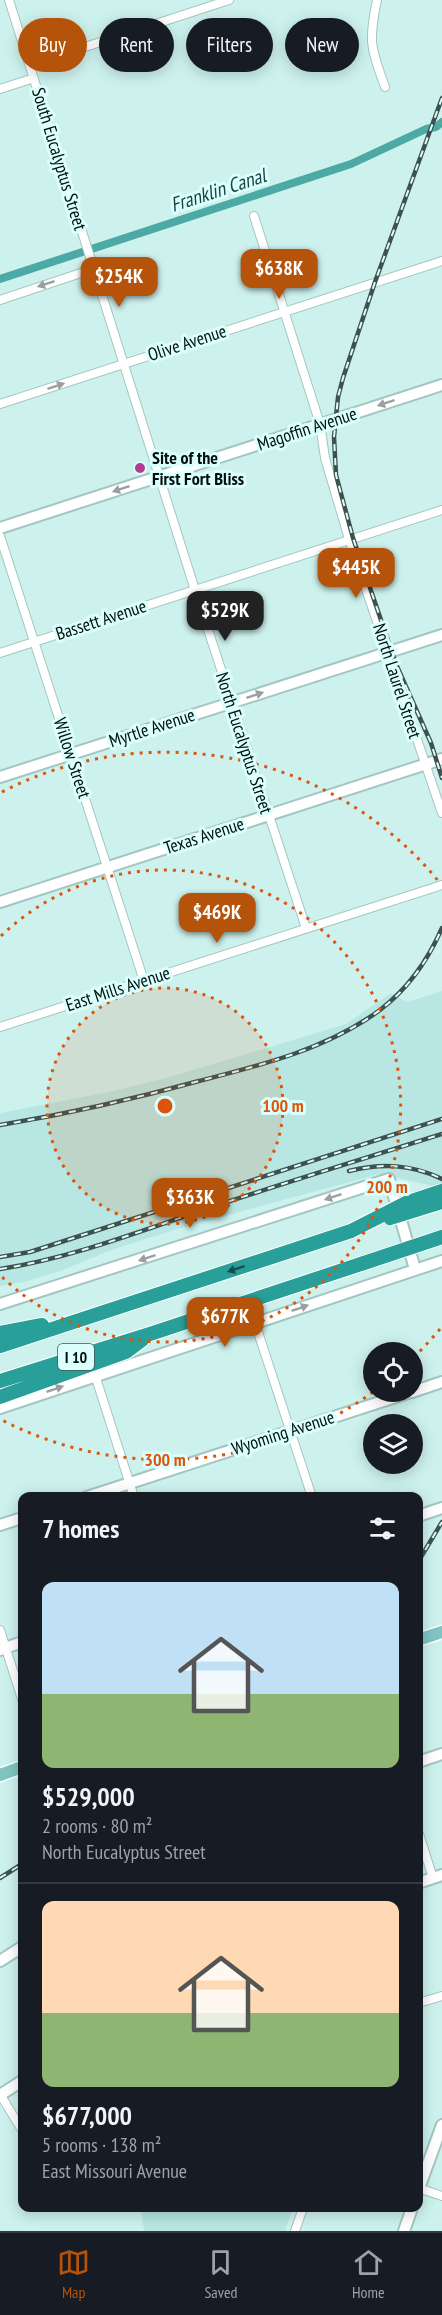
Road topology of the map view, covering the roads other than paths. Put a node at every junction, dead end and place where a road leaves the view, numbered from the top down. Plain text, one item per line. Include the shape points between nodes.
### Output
1 (9, 0) edge
2 (230, 0) edge
3 (377, 0) edge
4 (18, 28) edge
5 (87, 46) edge
6 (32, 72) edge
7 (34, 78) junction
8 (385, 87) dead end
9 (0, 89) edge
10 (254, 216) dead end
11 (87, 249) joint
12 (442, 261) edge
13 (93, 269) junction
14 (0, 300) edge
15 (282, 312) junction
16 (123, 364) junction
17 (442, 385) edge
18 (0, 404) edge
19 (320, 424) junction
20 (159, 477) junction
21 (442, 510) edge
22 (0, 528) edge
23 (0, 536) edge
24 (349, 539) junction
25 (195, 590) junction
26 (442, 635) edge
27 (34, 642) junction
28 (388, 652) junction
29 (0, 653) edge
30 (231, 702) junction
31 (71, 754) junction
32 (442, 759) edge
33 (425, 764) junction
34 (0, 777) edge
35 (442, 813) edge
36 (268, 815) junction
37 (107, 867) junction
38 (442, 885) edge
39 (0, 902) edge
40 (306, 928) junction
41 (144, 981) junction
42 (0, 1027) edge
43 (442, 1191) edge
44 (442, 1202) edge
45 (351, 1231) junction
46 (442, 1237) edge
47 (442, 1261) edge
48 (416, 1269) junction
49 (0, 1304) edge
50 (94, 1316) junction
51 (255, 1323) junction
52 (0, 1333) edge
53 (153, 1333) junction
54 (0, 1346) edge
55 (95, 1375) junction
56 (0, 1380) edge
57 (442, 1382) edge
58 (423, 1388) edge
59 (0, 1397) edge
60 (381, 1402) edge
61 (0, 1408) edge
62 (290, 1431) junction
63 (130, 1483) junction
64 (102, 1492) edge
65 (133, 1492) edge
66 (310, 1492) edge
67 (442, 1508) edge
68 (423, 1514) edge
69 (18, 1519) edge
70 (0, 1525) edge
71 (0, 1630) edge
72 (442, 1632) edge
73 (423, 1638) edge
74 (18, 1643) edge
75 (3, 1649) edge
76 (18, 1688) edge
77 (442, 1754) edge
78 (423, 1760) edge
79 (18, 1768) edge
80 (0, 1774) edge
81 (423, 1843) edge
82 (437, 1876) edge
83 (18, 1950) edge
84 (0, 1961) edge
85 (442, 1996) edge
86 (423, 2002) edge
87 (18, 2084) edge
88 (0, 2095) edge
89 (18, 2124) edge
90 (442, 2125) edge
91 (423, 2178) edge
92 (423, 2190) edge
93 (442, 2196) edge
94 (302, 2212) edge
95 (411, 2212) edge
96 (295, 2231) edge
97 (404, 2231) edge

1 - 4 street, South Eucalyptus Street
2 - 5 street
3 - 8 street via 371,46
6 - 7 street, South Eucalyptus Street
7 - 9 street
7 - 11 street, South Eucalyptus Street
10 - 15 street, North Laurel Street
11 - 13 street, North Eucalyptus Street
12 - 15 street, Olive Avenue
13 -> 14 street
13 - 16 street, North Eucalyptus Street
15 - 16 street, Olive Avenue
15 - 19 street, North Laurel Street
18 -> 16 street, Olive Avenue
16 - 20 street, North Eucalyptus Street
17 -> 19 main road, Magoffin Avenue
19 - 20 main road, Magoffin Avenue
19 - 24 street, North Laurel Street via 325,458
20 -> 22 main road, Magoffin Avenue
20 - 25 street, North Eucalyptus Street
21 - 24 street, Bassett Avenue
23 - 27 street, Willow Street
24 - 25 street, Bassett Avenue
24 - 28 street, North Laurel Street
25 - 27 street, Bassett Avenue
25 - 30 street, North Eucalyptus Street
26 - 28 main road, Myrtle Avenue
27 - 29 street, Bassett Avenue
27 - 31 street, Willow Street
30 -> 28 main road, Myrtle Avenue
28 - 33 street, North Laurel Street
30 - 31 main road, Myrtle Avenue
30 - 36 street, North Eucalyptus Street
31 - 34 main road, Myrtle Avenue
31 - 37 street, Willow Street
32 - 33 main road, Texas Avenue
33 - 35 street, North Laurel Street
33 - 36 main road, Texas Avenue
36 - 37 main road, Texas Avenue
36 - 40 street, North Eucalyptus Street
37 - 39 main road, Texas Avenue
37 - 41 street, Willow Street
38 - 40 street, East Mills Avenue
40 - 41 street, East Mills Avenue
41 - 42 street, East Mills Avenue
43 - 45 highway, bridge via 406,1203
44 - 45 highway, I 10, bridge
45 -> 50 highway, I 10
46 - 53 highway, I 10, bridge
47 - 48 main road
48 -> 49 main road via 388,1179
51 -> 48 main road
50 - 52 highway
50 - 54 highway, I 10
51 - 55 main road
51 - 62 street
53 - 56 highway, I 10
53 - 59 highway via 126,1352
61 -> 55 main road
55 - 63 street
57 - 58 main road, Wyoming Avenue
60 - 62 main road, Wyoming Avenue
62 - 63 main road, Wyoming Avenue
62 - 66 street
63 - 64 main road, Wyoming Avenue
63 - 65 street
67 - 68 main road
69 - 70 main road
71 - 75 street
72 - 73 main road
74 - 75 main road
75 - 76 street
77 - 78 main road
79 - 80 main road
81 - 82 street
83 - 84 main road
85 - 86 street
87 - 88 main road
88 - 89 street
90 - 91 main road
92 - 93 street
94 - 96 street
95 - 97 main road

